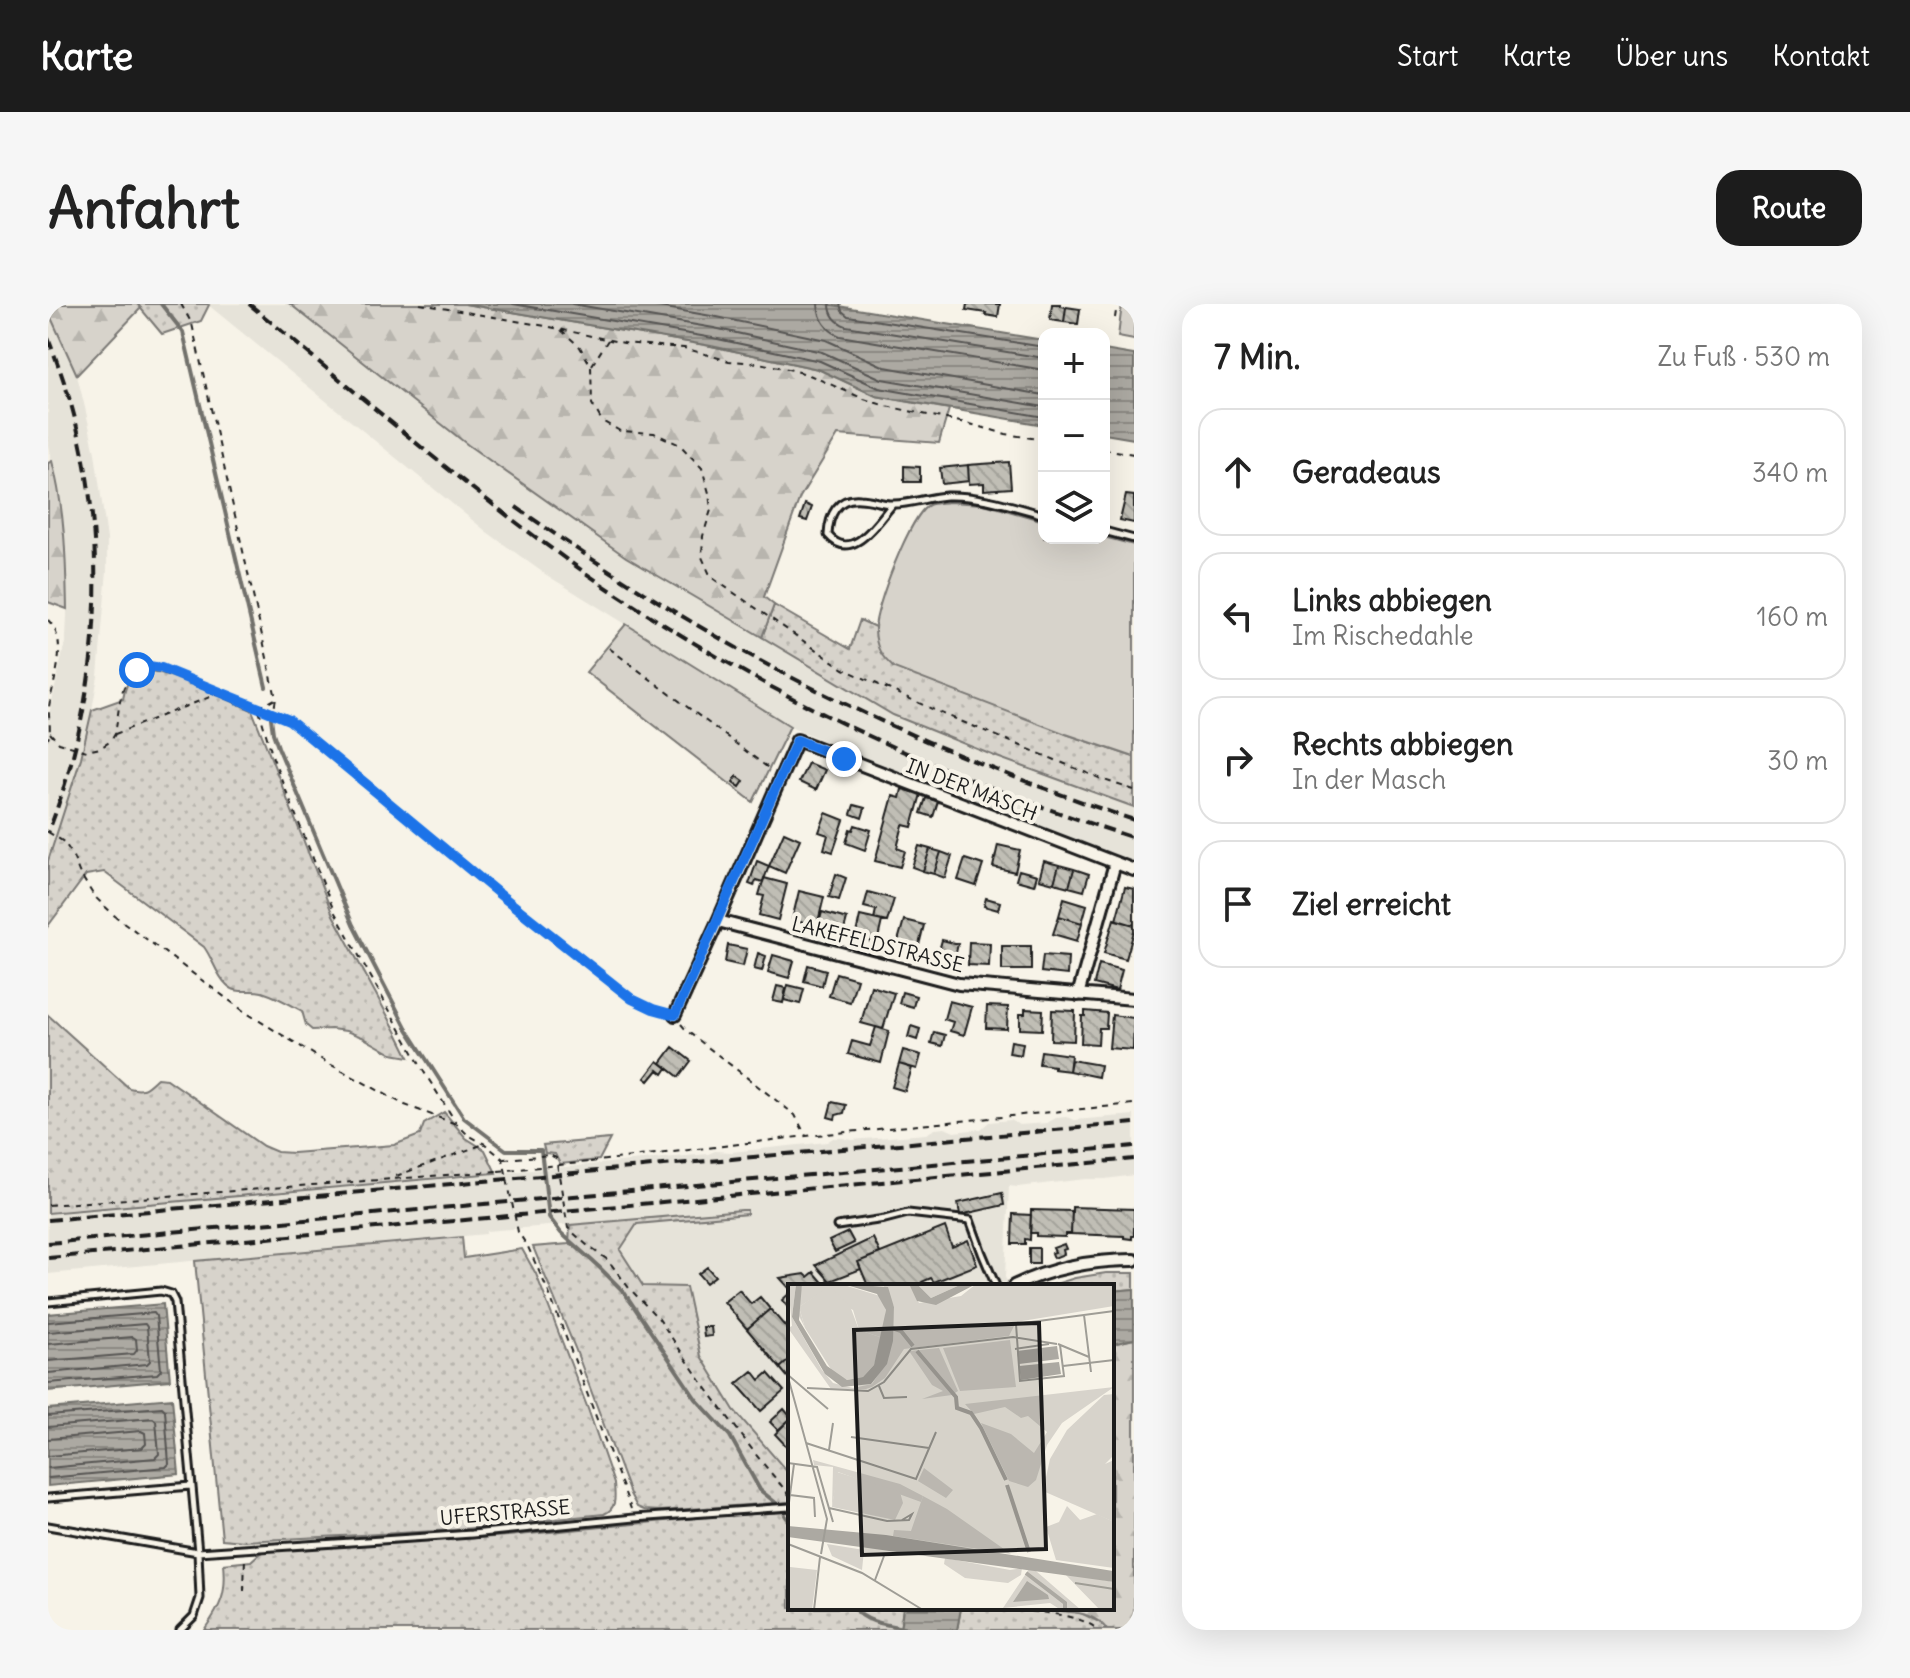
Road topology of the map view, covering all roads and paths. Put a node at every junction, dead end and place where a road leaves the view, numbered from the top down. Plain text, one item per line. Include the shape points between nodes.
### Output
1 (181, 304) edge
2 (420, 304) edge
3 (1117, 304) edge
4 (1115, 318) dead end
5 (561, 330) junction
6 (609, 340) junction
7 (591, 366) junction
8 (1038, 439) edge
9 (1110, 450) edge
10 (1134, 454) edge
11 (892, 505) junction
12 (1038, 513) edge
13 (1110, 533) edge
14 (1134, 539) edge
15 (48, 620) edge
16 (609, 648) dead end
17 (221, 693) junction
18 (276, 698) junction
19 (258, 708) junction
20 (274, 713) junction
21 (50, 733) junction
22 (115, 734) junction
23 (48, 739) edge
24 (781, 778) junction
25 (1134, 790) edge
26 (48, 832) edge
27 (1115, 863) junction
28 (1134, 870) edge
29 (718, 921) junction
30 (1078, 995) junction
31 (1134, 999) edge
32 (675, 1015) junction
33 (1134, 1104) edge
34 (457, 1124) junction
35 (806, 1136) junction
36 (485, 1144) junction
37 (503, 1159) junction
38 (391, 1178) junction
39 (48, 1205) edge
40 (837, 1226) dead end
41 (1134, 1260) edge
42 (995, 1284) edge
43 (1019, 1284) edge
44 (48, 1302) edge
45 (191, 1486) junction
46 (788, 1494) edge
47 (48, 1498) edge
48 (788, 1507) edge
49 (634, 1518) junction
50 (48, 1526) edge
51 (247, 1548) junction
52 (198, 1552) junction
53 (244, 1591) dead end
54 (1013, 1610) edge
55 (180, 1630) edge
56 (1098, 1630) edge

1 - 18 path via 192,324
2 - 5 path
3 - 4 path
5 - 6 path
5 - 7 path
6 - 7 path
6 - 8 path via 684,348 788,369 886,406
7 - 25 path via 592,404 602,421 620,431 654,433 680,445 702,468 711,510 702,557 711,577 844,669
9 - 10 path
11 - 11 lane via 862,498 844,501 834,509 828,535 841,545 860,541
11 - 12 lane via 946,496 981,498
13 - 14 lane
15 - 21 path via 60,653 48,711
16 - 24 path
17 - 19 path
17 - 22 path
17 - 22 path via 161,668 137,670 125,683
18 - 19 path
18 - 20 path
19 - 20 path
19 - 34 path via 334,911
20 - 32 path via 632,999
21 - 22 path via 59,743 87,751 100,748
21 - 23 path
24 - 27 street, IN DER MASCH via 797,740
24 - 29 street
26 - 34 path via 64,842 94,896 115,916 245,1012 405,1105
27 - 28 street, IN DER MASCH
27 - 30 street
29 - 30 street, LAKEFELDSTRASSE via 959,984
29 - 32 street
30 - 31 street, LAKEFELDSTRASSE
32 - 35 path via 687,1031 795,1115
33 - 35 path
34 - 36 path
35 - 38 path, bridge via 590,1162
36 - 37 path
36 - 38 path
37 - 46 path via 556,1158 568,1228 608,1260 659,1319
37 - 49 path via 518,1232 549,1293
38 - 39 path
40 - 42 lane via 908,1213 970,1220
41 - 43 street via 1080,1263
44 - 45 lane via 171,1294
45 - 47 lane
45 - 52 lane
48 - 49 lane, UFERSTRASSE
49 - 51 lane, UFERSTRASSE
50 - 52 lane, UFERSTRASSE
51 - 52 lane, UFERSTRASSE
51 - 53 path
52 - 55 lane via 200,1598 194,1616
54 - 56 path via 1077,1617

